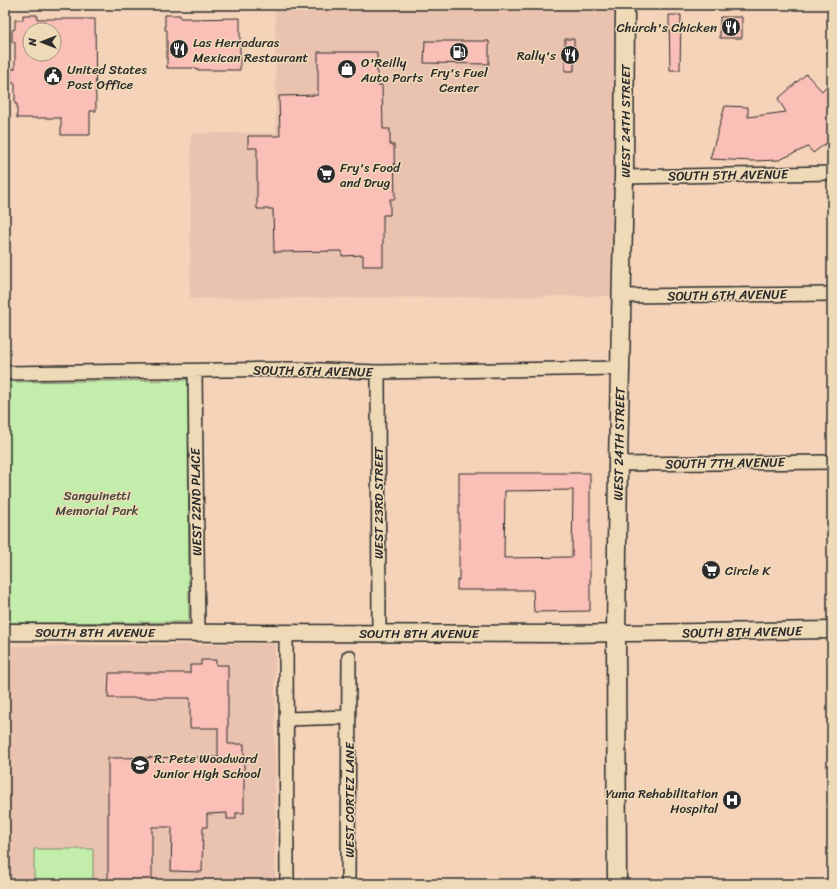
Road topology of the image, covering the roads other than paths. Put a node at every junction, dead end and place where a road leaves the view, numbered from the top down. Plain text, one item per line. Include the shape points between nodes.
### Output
1 (625, 5) edge
2 (832, 173) edge
3 (624, 176) junction
4 (832, 294) edge
5 (622, 296) junction
6 (620, 368) junction
7 (195, 371) junction
8 (378, 372) junction
9 (5, 373) edge
10 (832, 462) edge
11 (618, 464) junction
12 (832, 630) edge
13 (5, 632) edge
14 (198, 632) junction
15 (286, 633) junction
16 (379, 633) junction
17 (616, 634) junction
18 (349, 658) dead end
19 (349, 717) junction
20 (286, 719) junction
21 (287, 884) edge
22 (348, 884) edge
23 (617, 884) edge

1 - 3 main road, WEST 24TH STREET
2 - 3 street, SOUTH 5TH AVENUE
3 - 5 main road, WEST 24TH STREET
4 - 5 street, SOUTH 6TH AVENUE
5 - 6 main road, WEST 24TH STREET
6 - 8 street, SOUTH 6TH AVENUE
6 - 11 main road, WEST 24TH STREET
7 - 8 street, SOUTH 6TH AVENUE via 294,369
7 - 9 street, SOUTH 6TH AVENUE
7 - 14 street, WEST 22ND PLACE
8 - 16 street, WEST 23RD STREET
10 - 11 street, SOUTH 7TH AVENUE
11 - 17 main road, WEST 24TH STREET
12 - 17 street, SOUTH 8TH AVENUE
13 - 14 street, SOUTH 8TH AVENUE
14 - 15 street, SOUTH 8TH AVENUE
15 - 16 street, SOUTH 8TH AVENUE
15 - 20 street
16 - 17 street, SOUTH 8TH AVENUE
17 - 23 main road, WEST 24TH STREET
18 - 19 street, WEST CORTEZ LANE
19 - 20 street
19 - 22 street, WEST CORTEZ LANE
20 - 21 street

